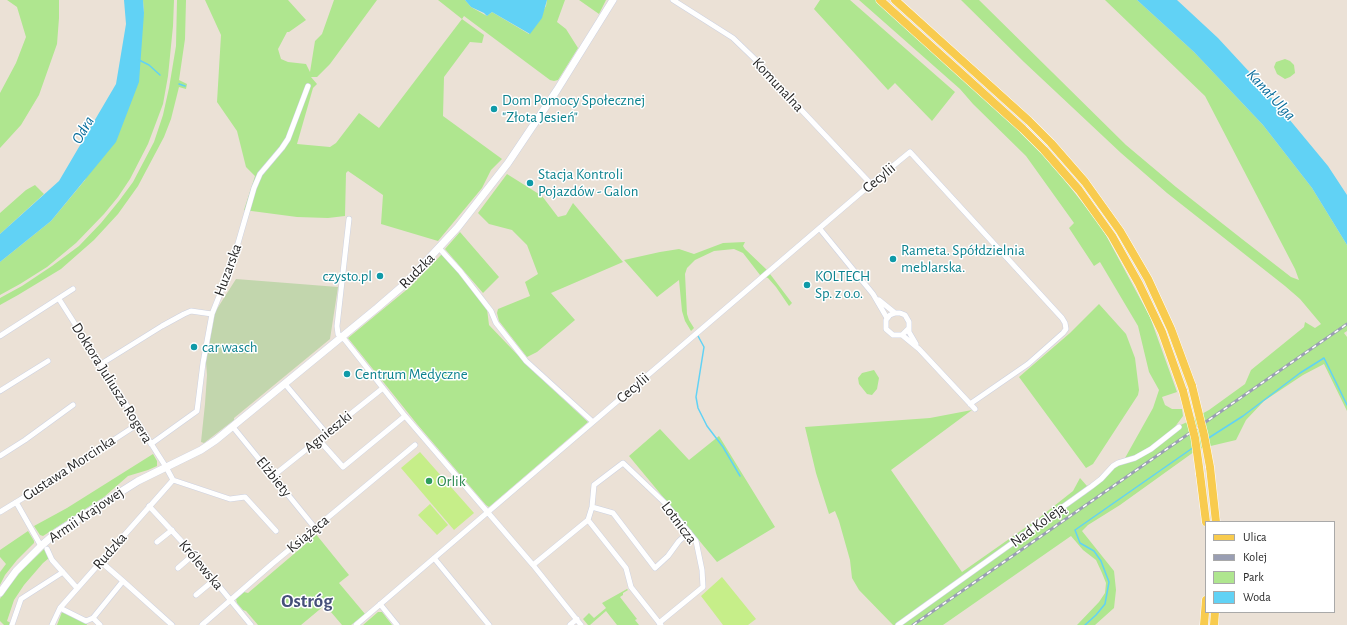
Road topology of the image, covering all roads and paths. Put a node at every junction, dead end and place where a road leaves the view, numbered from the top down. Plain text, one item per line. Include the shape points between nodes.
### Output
1 (613, 0) edge
2 (673, 0) edge
3 (880, 0) edge
4 (895, 0) edge
5 (308, 86) dead end
6 (871, 184) junction
7 (349, 219) dead end
8 (820, 228) junction
9 (439, 248) junction
10 (73, 289) dead end
11 (873, 294) junction
12 (59, 299) junction
13 (895, 313) junction
14 (212, 314) junction
15 (887, 318) junction
16 (908, 329) junction
17 (902, 335) junction
18 (0, 336) edge
19 (342, 337) junction
20 (919, 349) junction
21 (48, 360) dead end
22 (101, 364) junction
23 (285, 384) junction
24 (383, 388) junction
25 (0, 391) edge
26 (970, 404) junction
27 (74, 405) dead end
28 (975, 409) dead end
29 (405, 416) junction
30 (593, 422) junction
31 (138, 424) junction
32 (233, 427) junction
33 (1179, 428) dead end
34 (327, 434) junction
35 (319, 440) junction
36 (150, 444) junction
37 (415, 445) dead end
38 (0, 456) edge
39 (166, 467) junction
40 (273, 476) junction
41 (173, 480) junction
42 (16, 502) junction
43 (149, 506) junction
44 (592, 507) junction
45 (0, 512) edge
46 (488, 512) junction
47 (588, 520) junction
48 (1206, 521) edge
49 (1216, 521) edge
50 (315, 528) junction
51 (172, 530) junction
52 (276, 531) dead end
53 (689, 532) junction
54 (157, 542) dead end
55 (44, 547) junction
56 (194, 555) junction
57 (434, 558) junction
58 (100, 561) junction
59 (533, 565) junction
60 (178, 568) dead end
61 (63, 572) junction
62 (214, 580) junction
63 (123, 581) junction
64 (78, 588) junction
65 (0, 593) edge
66 (196, 595) dead end
67 (231, 600) junction
68 (380, 604) junction
69 (60, 608) junction
70 (1205, 612) edge
71 (1215, 613) edge
72 (93, 618) junction
73 (577, 619) junction
74 (660, 624) edge
75 (12, 625) edge
76 (52, 625) edge
77 (100, 625) edge
78 (172, 625) edge
79 (202, 625) edge
80 (251, 625) edge
81 (356, 625) edge
82 (397, 625) edge
83 (489, 625) edge
84 (570, 625) edge
85 (581, 625) edge
86 (898, 625) edge
87 (1204, 625) edge
88 (1214, 625) edge

1 - 9 street, Rudzka via 508,163
2 - 6 street, Komunalna via 732,38 761,65
3 - 48 main road, bridge via 1044,150 1079,190 1112,236 1162,332 1183,391 1195,438
4 - 49 main road, bridge via 1051,142 1085,182 1120,231 1148,279 1171,329 1192,386 1210,467
5 - 14 street, Huzarska via 288,139 257,179 234,258
6 - 8 street, Cecylii
6 - 26 street, Cecylii via 910,152 1065,323 1066,329 1063,333 1028,364
7 - 19 street via 337,326 338,334
8 - 11 street
8 - 30 street, Cecylii
9 - 19 street, Rudzka via 392,296
9 - 30 street via 491,311 496,323 526,361
10 - 12 street
11 - 13 street
11 - 15 street
12 - 18 street
12 - 22 street, Doktora Juliusza Rogera
13 - 15 street
13 - 16 street via 906,317 909,322
14 - 22 street via 191,311 184,314
14 - 36 street, Huzarska via 198,410
15 - 17 street via 888,332 895,336
16 - 17 street
16 - 20 street
17 - 20 street
19 - 23 street, Rudzka
19 - 24 street
20 - 26 street
21 - 25 street
22 - 31 street, Doktora Juliusza Rogera
23 - 32 street, Rudzka
23 - 34 street
24 - 29 street
24 - 34 street, Agnieszki
26 - 28 street
27 - 38 street
29 - 35 street via 342,467
29 - 46 street
30 - 46 street, Cecylii
31 - 36 street, Doktora Juliusza Rogera
31 - 42 street, Gustawa Morcinka
32 - 39 street, Rudzka via 211,444
32 - 40 street, Elżbiety
33 - 86 street, Nad Koleją via 1151,449 1113,466 1092,486
34 - 35 street, Agnieszki
35 - 40 street, Agnieszki
36 - 39 street, Doktora Juliusza Rogera
37 - 50 street, Książęca
39 - 41 street
39 - 55 street, Armii Krajowej via 75,520 57,532
40 - 50 street, Elżbiety
41 - 43 street, Rudzka
41 - 52 street via 230,499 245,497
42 - 45 street, Gustawa Morcinka
42 - 55 street
43 - 51 street, Królewska
43 - 58 street, Rudzka
44 - 47 street
44 - 53 street via 613,513 655,568
44 - 53 street, Lotnicza via 594,485 623,462 665,503
46 - 57 street, Cecylii
46 - 59 street
47 - 59 street
47 - 74 street via 626,568 631,587
50 - 67 street, Książęca
51 - 54 street
51 - 56 street, Królewska
53 - 74 street, Lotnicza via 696,541 703,587
55 - 61 street
55 - 65 street, Armii Krajowej via 16,571
56 - 60 street
56 - 62 street, Królewska
57 - 68 street, Cecylii
57 - 83 street
58 - 63 street
58 - 64 street, Rudzka
59 - 73 street
61 - 64 street
61 - 75 street via 21,599
62 - 66 street
62 - 67 street, Królewska
63 - 72 street
63 - 78 street
64 - 69 street, Rudzka
67 - 79 street, Książęca
67 - 80 street, Królewska
68 - 81 street, Cecylii
68 - 82 street
69 - 72 street via 86,620
69 - 76 street, Rudzka
70 - 87 main road
71 - 88 main road
72 - 77 street
73 - 84 street
73 - 85 street

